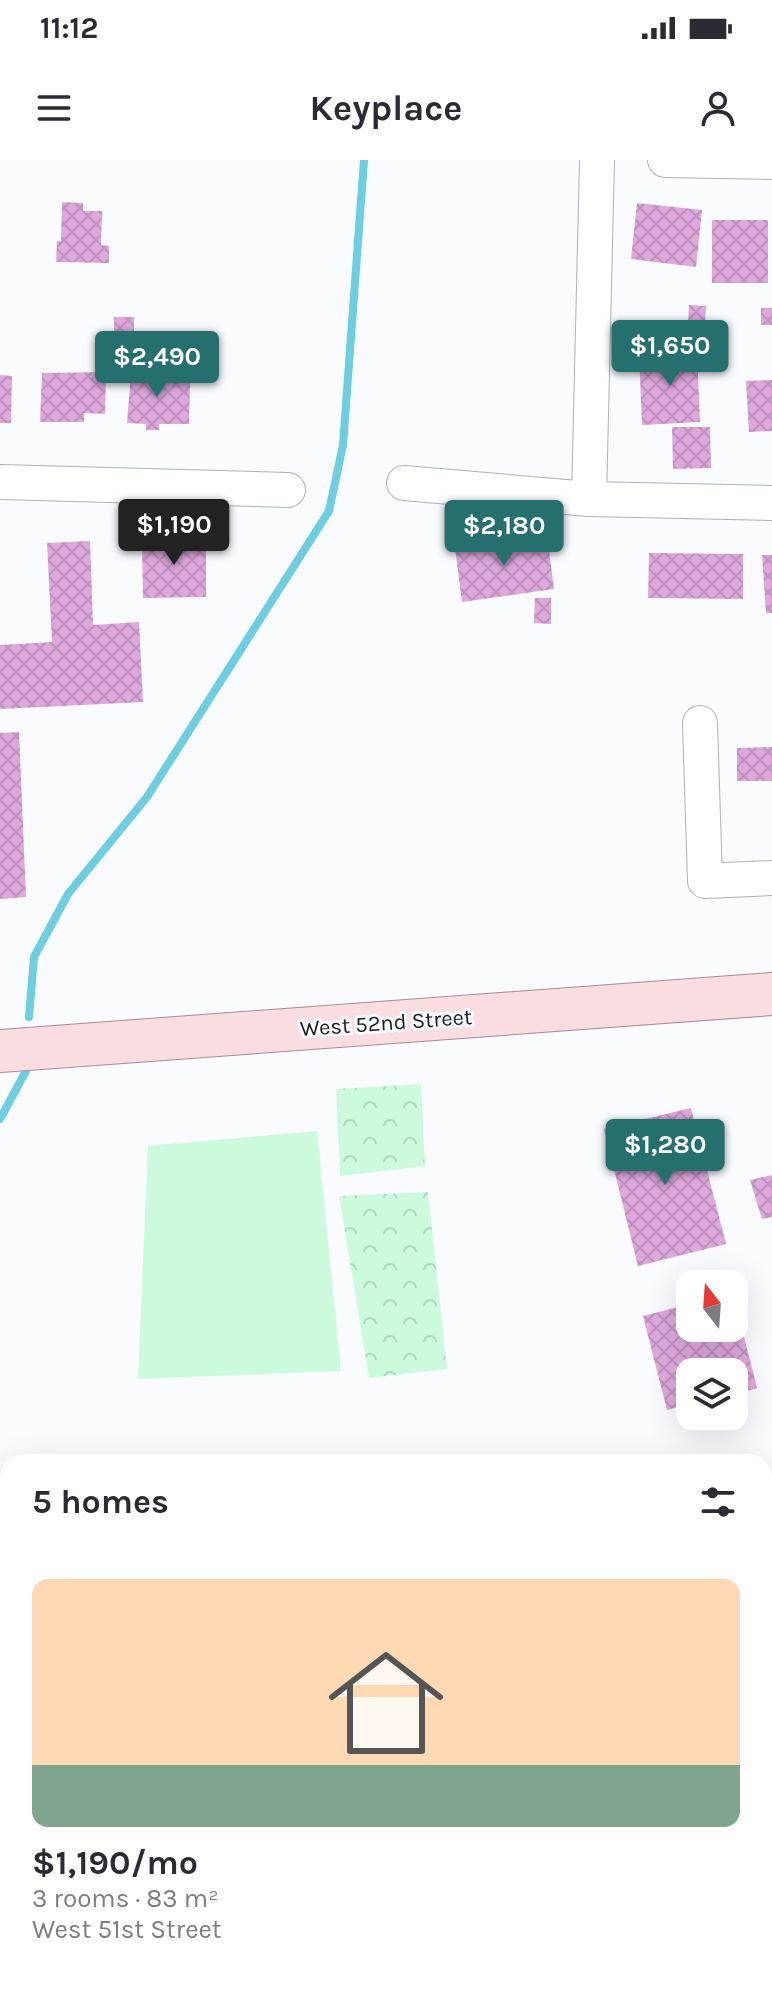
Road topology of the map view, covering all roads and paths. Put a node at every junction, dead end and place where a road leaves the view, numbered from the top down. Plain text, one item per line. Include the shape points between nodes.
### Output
1 (597, 160) edge
2 (665, 160) edge
3 (772, 162) edge
4 (0, 482) edge
5 (404, 483) dead end
6 (288, 490) dead end
7 (589, 499) junction
8 (772, 503) edge
9 (700, 723) dead end
10 (772, 878) edge
11 (772, 891) edge
12 (772, 994) edge
13 (0, 1051) edge

1 - 7 street
2 - 3 street
4 - 6 street
5 - 7 street
7 - 8 street
9 - 10 street via 705,881
10 - 11 street
12 - 13 main road, West 52nd Street

